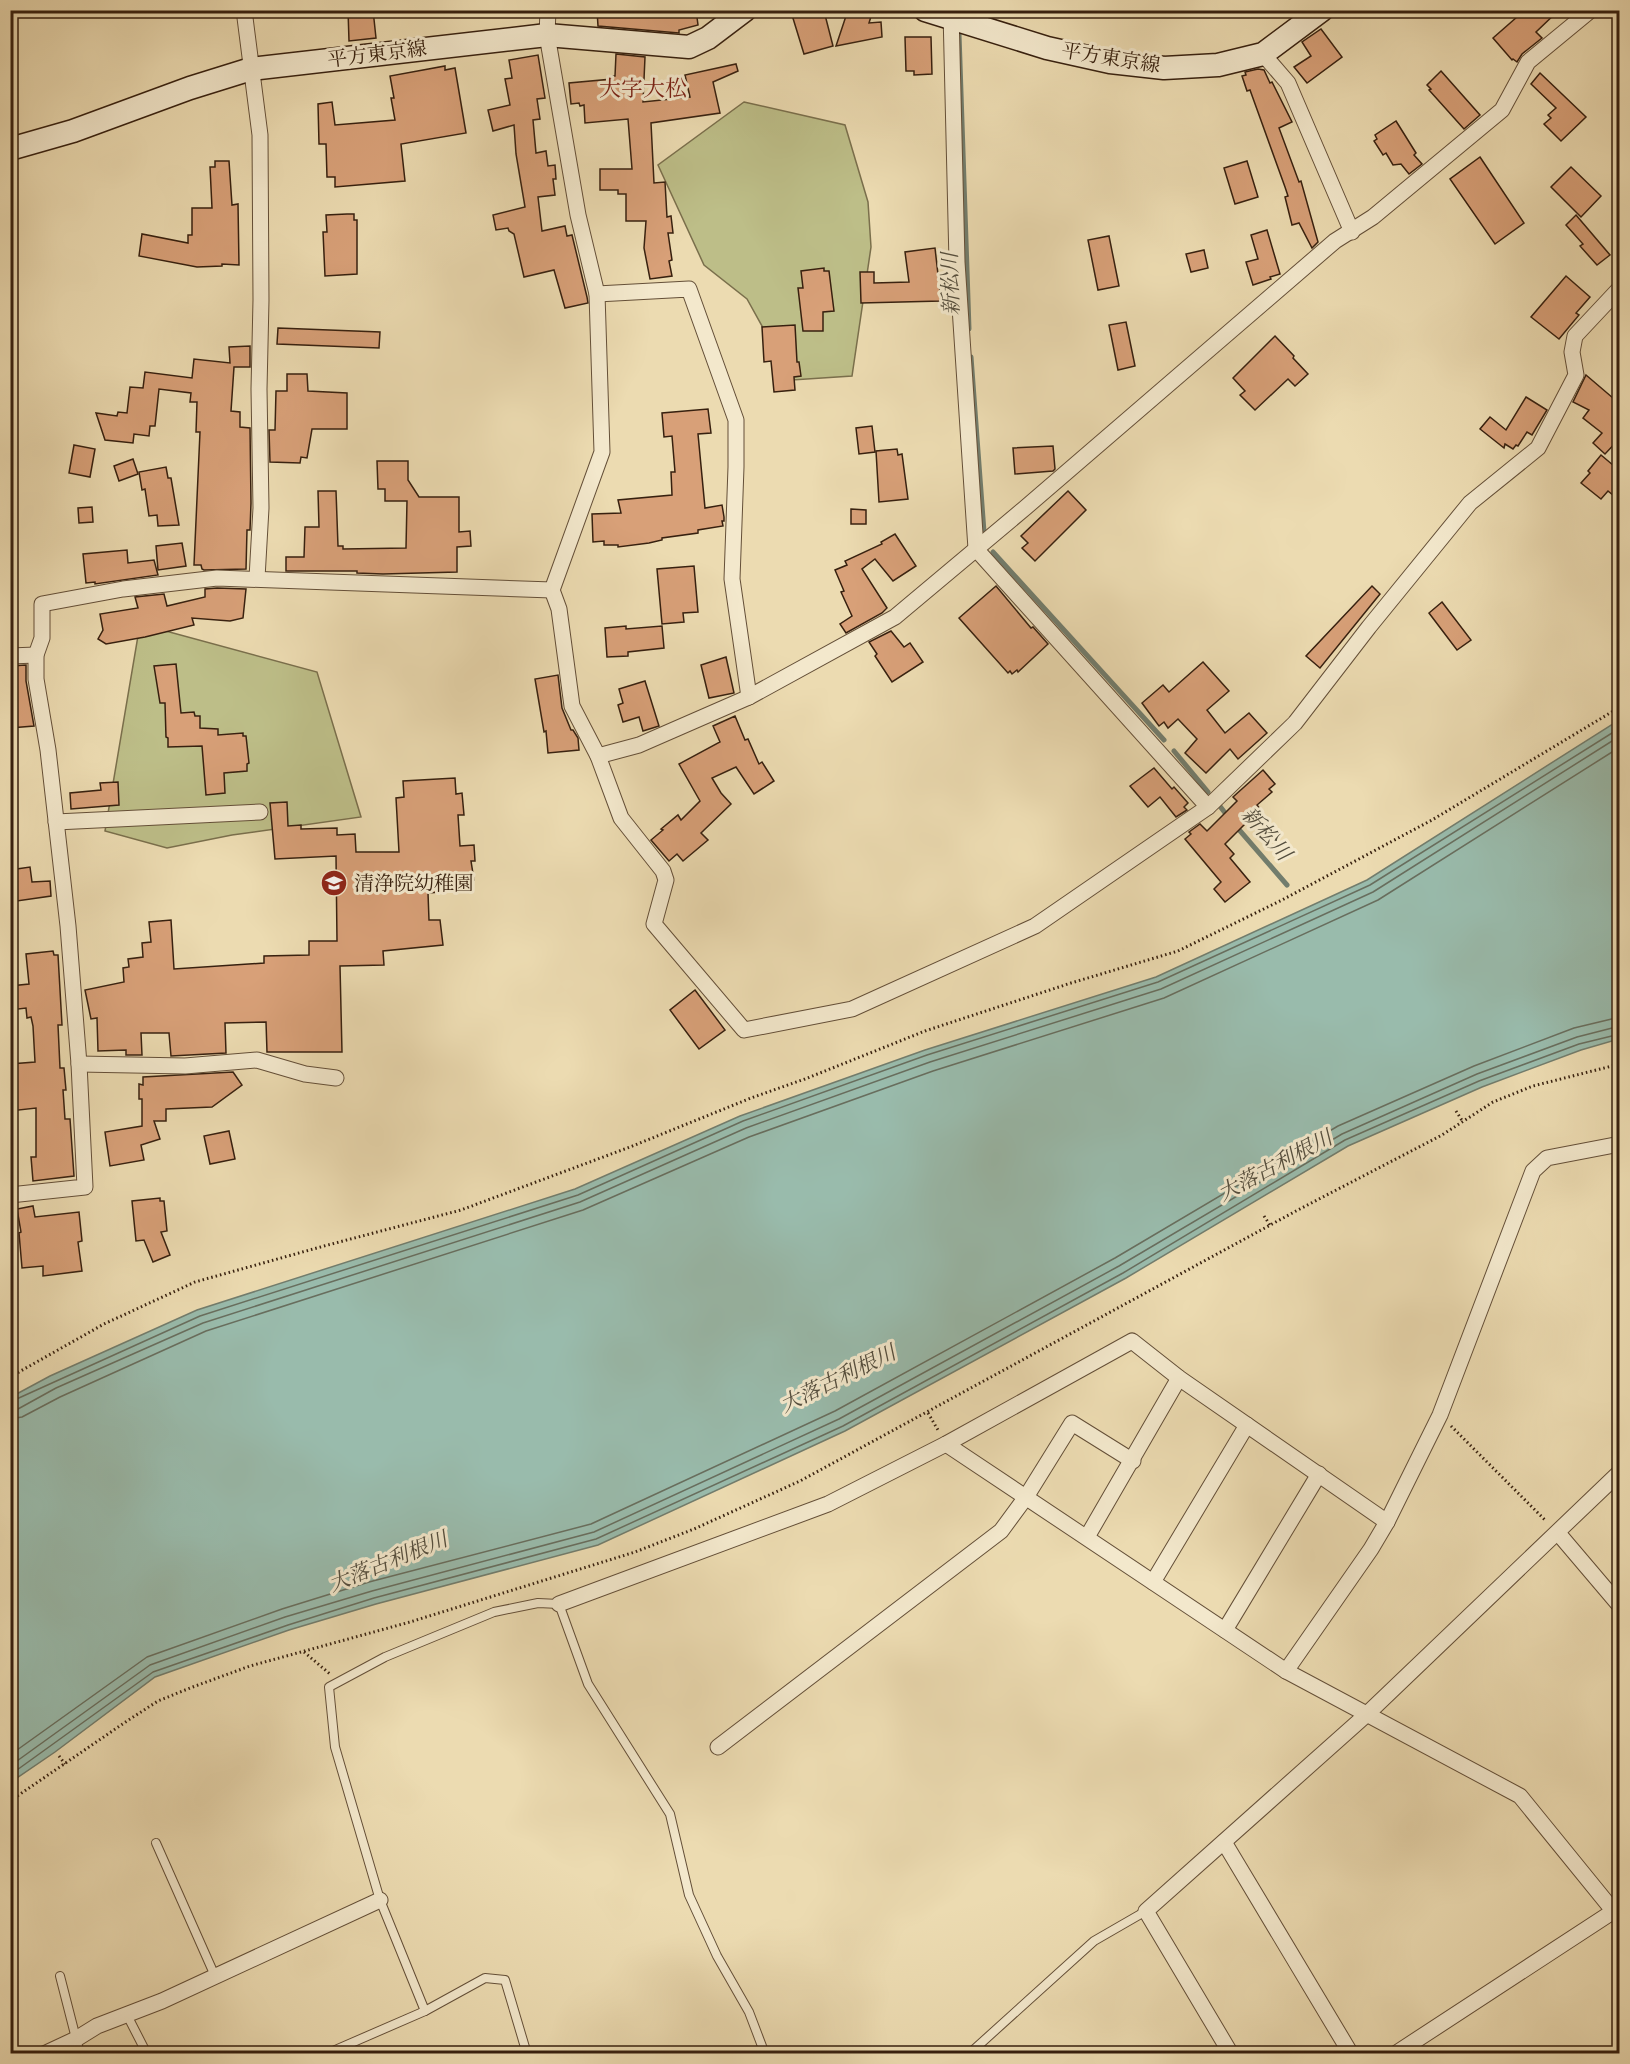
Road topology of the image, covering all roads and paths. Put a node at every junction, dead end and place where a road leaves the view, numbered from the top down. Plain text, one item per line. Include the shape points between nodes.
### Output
1 (244, 10) edge
2 (548, 10) edge
3 (746, 10) edge
4 (925, 10) edge
5 (1322, 10) edge
6 (1591, 10) edge
7 (951, 14) edge
8 (547, 35) junction
9 (1263, 54) junction
10 (251, 69) junction
11 (10, 149) edge
12 (1352, 232) junction
13 (1620, 288) edge
14 (597, 294) junction
15 (976, 549) junction
16 (257, 578) junction
17 (552, 590) junction
18 (36, 654) junction
19 (10, 656) edge
20 (749, 697) junction
21 (1620, 707) edge
22 (598, 756) junction
23 (1208, 807) junction
24 (260, 812) dead end
25 (56, 822) junction
26 (79, 1064) junction
27 (1620, 1064) edge
28 (336, 1078) dead end
29 (1456, 1111) dead end
30 (1463, 1122) junction
31 (1620, 1144) edge
32 (10, 1195) edge
33 (1264, 1216) dead end
34 (1270, 1225) junction
35 (10, 1377) edge
36 (1179, 1378) junction
37 (1440, 1415) junction
38 (1247, 1425) junction
39 (946, 1444) junction
40 (1133, 1461) junction
41 (1620, 1472) edge
42 (1318, 1474) junction
43 (1026, 1497) junction
44 (1387, 1522) junction
45 (1558, 1533) junction
46 (1087, 1537) junction
47 (1153, 1582) junction
48 (559, 1604) junction
49 (1620, 1606) edge
50 (1226, 1630) junction
51 (303, 1652) junction
52 (1286, 1671) junction
53 (336, 1683) junction
54 (1366, 1715) junction
55 (718, 1747) dead end
56 (59, 1756) dead end
57 (64, 1764) junction
58 (10, 1801) edge
59 (1224, 1842) junction
60 (156, 1843) dead end
61 (380, 1900) junction
62 (1146, 1911) junction
63 (1617, 1912) edge
64 (60, 1976) dead end
65 (215, 1977) junction
66 (425, 2011) junction
67 (127, 2015) junction
68 (78, 2046) edge
69 (44, 2054) edge
70 (147, 2054) edge
71 (326, 2054) edge
72 (527, 2054) edge
73 (765, 2054) edge
74 (969, 2054) edge
75 (1231, 2054) edge
76 (1351, 2054) edge
77 (1395, 2054) edge

1 - 10 street
2 - 8 street
3 - 8 main road, 平方東京線 via 689,47
4 - 7 main road, 平方東京線
5 - 9 main road, 平方東京線
6 - 12 street via 1528,62 1502,110
7 - 9 main road, 平方東京線 via 1047,48 1110,62 1164,68 1218,65
7 - 15 street via 957,262
8 - 10 main road, 平方東京線
8 - 14 street via 578,215
9 - 12 street via 1288,83
10 - 11 main road, 平方東京線
10 - 16 street via 260,135 261,200 261,508
12 - 15 street via 1335,241
13 - 23 street via 1575,336 1572,352 1576,375 1538,448 1470,503 1295,723
14 - 17 street via 602,452
14 - 20 street via 689,289 736,420 732,579
15 - 20 street via 895,617
15 - 23 street
16 - 17 street
16 - 18 street via 217,578 123,589 42,604 42,638
17 - 22 street via 559,609 572,706
18 - 19 street
18 - 25 street via 36,680
20 - 22 street via 639,745
21 - 35 path via 1432,820 1178,951 925,1031 461,1210 195,1282 104,1324
22 - 23 street via 621,818 663,871 666,880 654,924 744,1030 852,1010 1035,926
24 - 25 street
25 - 26 street
26 - 28 street via 185,1066 257,1060
26 - 32 street via 85,1187
27 - 30 path via 1533,1086 1493,1102
29 - 30 path
30 - 34 path
31 - 37 street via 1547,1158 1533,1171
33 - 34 path
34 - 51 path via 810,1476 694,1529 635,1552
36 - 38 street
36 - 39 street via 1132,1341
36 - 40 street
37 - 44 street
37 - 45 path
38 - 42 street
38 - 47 street
39 - 43 street
39 - 48 street via 828,1504
40 - 43 street via 1072,1423
40 - 46 street
41 - 45 street
42 - 44 street
42 - 50 street
43 - 46 street
43 - 55 street via 1001,1531
44 - 52 street
45 - 49 street
45 - 54 street
46 - 47 street
47 - 50 street
48 - 53 lane via 538,1603 494,1612 385,1657
48 - 73 lane via 588,1684 670,1814 689,1895 749,2012
50 - 52 street
51 - 53 path
51 - 57 path via 250,1666 158,1701
52 - 54 street
53 - 61 lane via 329,1687 335,1747
54 - 59 street
54 - 63 street via 1520,1796
56 - 57 path
57 - 58 path
59 - 62 street
59 - 76 street
60 - 65 lane
61 - 65 street
61 - 66 lane
62 - 74 lane via 1094,1941
62 - 75 street
63 - 77 street
64 - 68 lane
65 - 67 street
66 - 71 lane
66 - 72 lane via 485,1978 505,1980
67 - 68 street via 97,2026
67 - 70 lane
68 - 69 street

